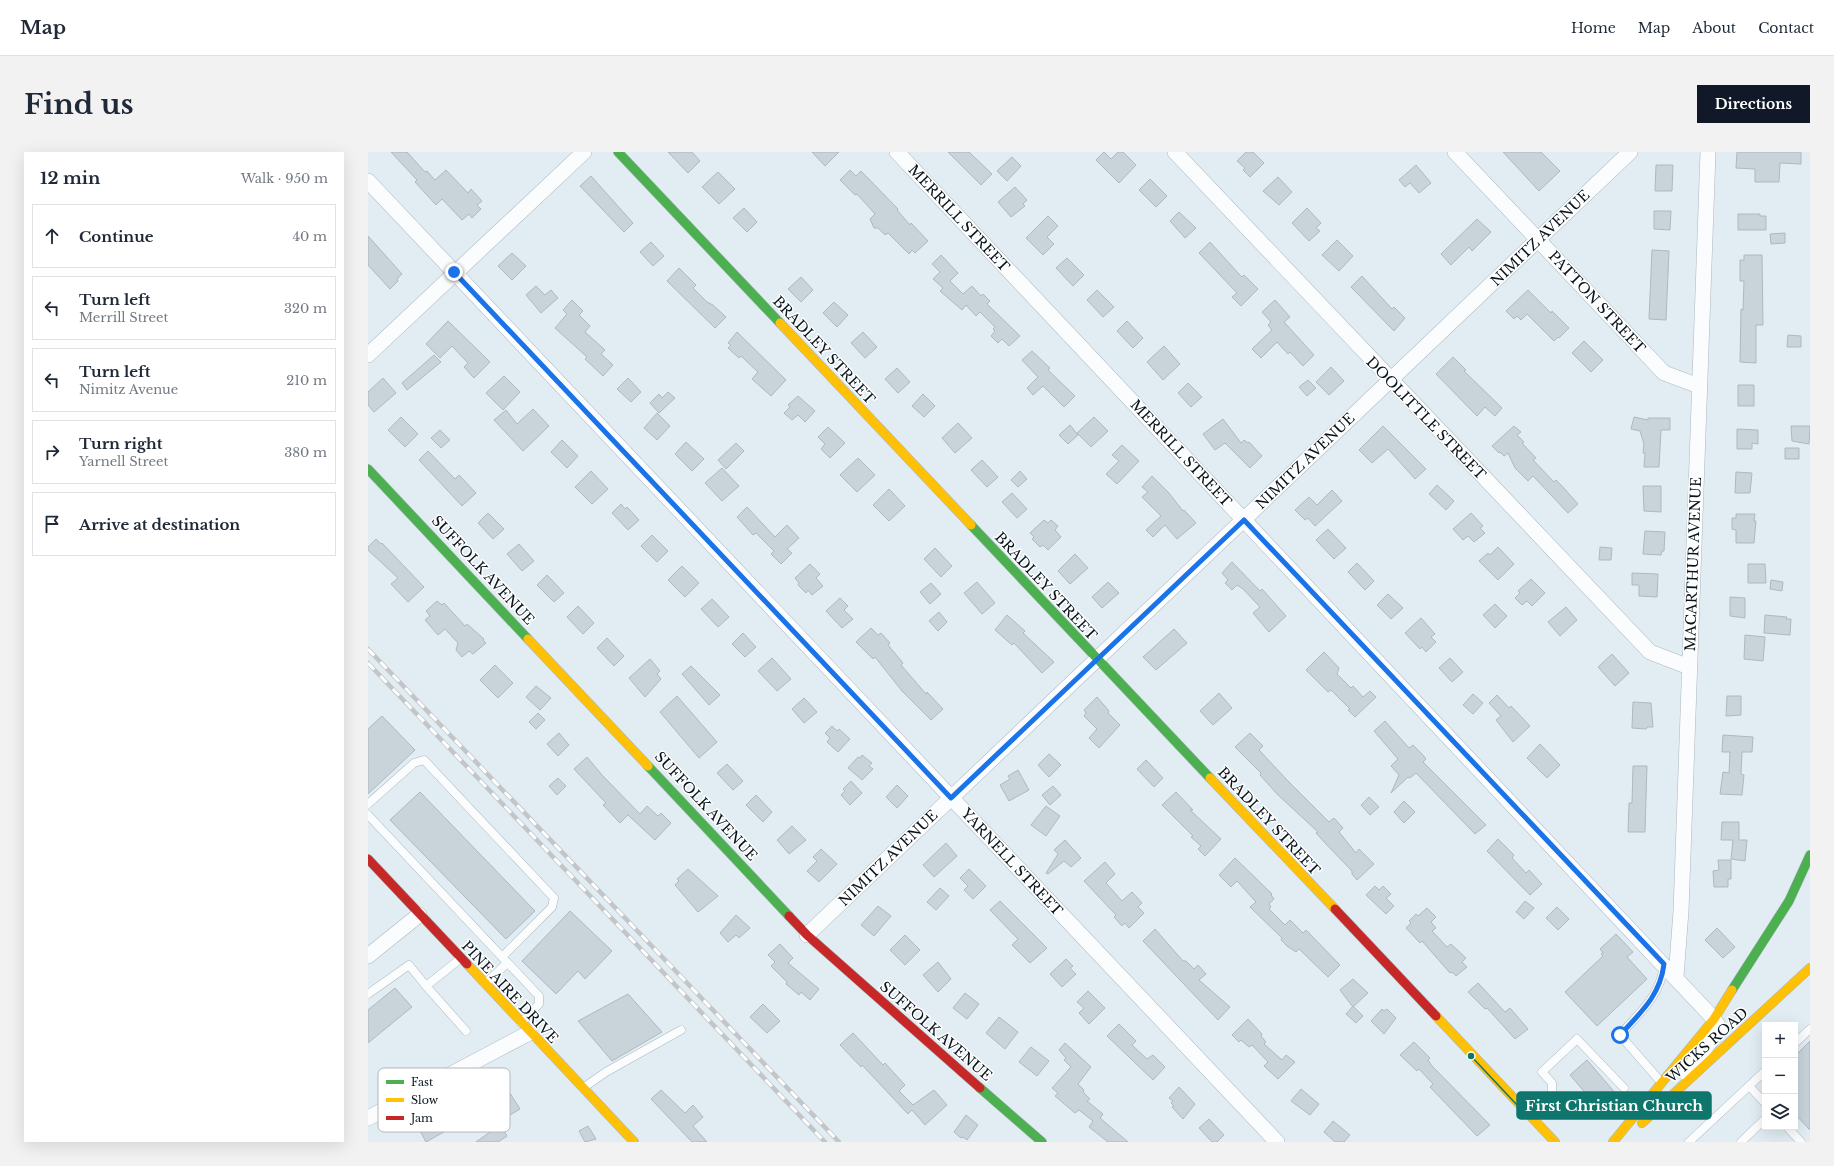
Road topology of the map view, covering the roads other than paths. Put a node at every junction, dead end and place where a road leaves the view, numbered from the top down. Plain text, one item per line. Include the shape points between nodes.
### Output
1 (584, 152) edge
2 (618, 152) edge
3 (897, 152) edge
4 (1175, 152) edge
5 (1455, 152) edge
6 (1630, 152) edge
7 (1708, 152) edge
8 (368, 181) edge
9 (1538, 240) junction
10 (454, 272) junction
11 (368, 355) edge
12 (1390, 380) junction
13 (1699, 386) junction
14 (368, 469) edge
15 (1244, 520) junction
16 (1096, 659) junction
17 (1689, 667) junction
18 (951, 798) junction
19 (368, 804) edge
20 (368, 815) edge
21 (1810, 855) edge
22 (368, 859) edge
23 (1803, 896) dead end
24 (1789, 901) junction
25 (419, 915) junction
26 (807, 935) junction
27 (368, 956) edge
28 (460, 959) junction
29 (505, 960) junction
30 (1810, 960) edge
31 (1664, 964) junction
32 (1809, 970) edge
33 (1676, 977) junction
34 (484, 985) junction
35 (426, 986) junction
36 (1784, 993) junction
37 (368, 994) edge
38 (1714, 1019) junction
39 (525, 1028) junction
40 (1810, 1029) edge
41 (681, 1030) dead end
42 (466, 1031) dead end
43 (1798, 1040) edge
44 (455, 1068) edge
45 (1762, 1074) edge
46 (1662, 1083) junction
47 (1749, 1086) junction
48 (583, 1088) junction
49 (1624, 1088) dead end
50 (1762, 1100) edge
51 (1655, 1111) junction
52 (378, 1112) edge
53 (1529, 1116) junction
54 (368, 1118) edge
55 (1762, 1122) edge
56 (1790, 1130) edge
57 (634, 1142) edge
58 (1042, 1142) edge
59 (1277, 1142) edge
60 (1554, 1142) edge
61 (1613, 1142) edge
62 (1621, 1142) edge
63 (1690, 1142) edge
64 (1741, 1142) edge
65 (1801, 1142) edge

1 - 10 street
2 - 16 street, BRADLEY STREET
3 - 15 street, MERRILL STREET
4 - 12 street, DOOLITTLE STREET
5 - 9 street, PATTON STREET
6 - 9 street, NIMITZ AVENUE
7 - 13 street, MACARTHUR AVENUE
8 - 10 street, YARNELL STREET
9 - 12 street, NIMITZ AVENUE
9 - 13 street, PATTON STREET via 1664,373
10 - 11 street
10 - 18 street, YARNELL STREET
12 - 15 street, NIMITZ AVENUE
12 - 17 street, DOOLITTLE STREET via 1650,652
13 - 17 street, MACARTHUR AVENUE
14 - 26 street, SUFFOLK AVENUE
15 - 16 street, NIMITZ AVENUE
15 - 31 street, MERRILL STREET
16 - 18 street, NIMITZ AVENUE
16 - 53 street, BRADLEY STREET
17 - 33 street, MACARTHUR AVENUE via 1681,911
18 - 26 street, NIMITZ AVENUE
18 - 59 street, YARNELL STREET
19 - 29 lane via 414,763 424,760 554,898 552,907
20 - 29 lane
21 - 24 street
22 - 25 street, PINE AIRE DRIVE
23 - 24 street
24 - 38 street
25 - 27 street
25 - 28 street, PINE AIRE DRIVE
26 - 58 street, SUFFOLK AVENUE
28 - 34 street, PINE AIRE DRIVE
28 - 35 lane
29 - 34 lane
29 - 39 lane via 539,996 540,1004
30 - 36 street
31 - 33 street, MERRILL STREET
31 - 46 lane via 1656,993 1620,1035
32 - 36 street, WICKS ROAD
33 - 38 street, MERRILL STREET
34 - 39 street, PINE AIRE DRIVE
35 - 37 lane via 408,965
35 - 42 lane
36 - 51 street, WICKS ROAD
38 - 46 street
38 - 51 street via 1720,1029
39 - 44 street
39 - 48 street, PINE AIRE DRIVE
40 - 43 lane
41 - 48 lane via 606,1072
45 - 47 lane
46 - 61 street
47 - 50 lane
47 - 63 lane
48 - 57 street, PINE AIRE DRIVE
49 - 53 lane via 1577,1039 1542,1072 1552,1084 1552,1093
51 - 62 street, WICKS ROAD
52 - 54 street
53 - 60 street, BRADLEY STREET
55 - 64 lane
56 - 65 lane

